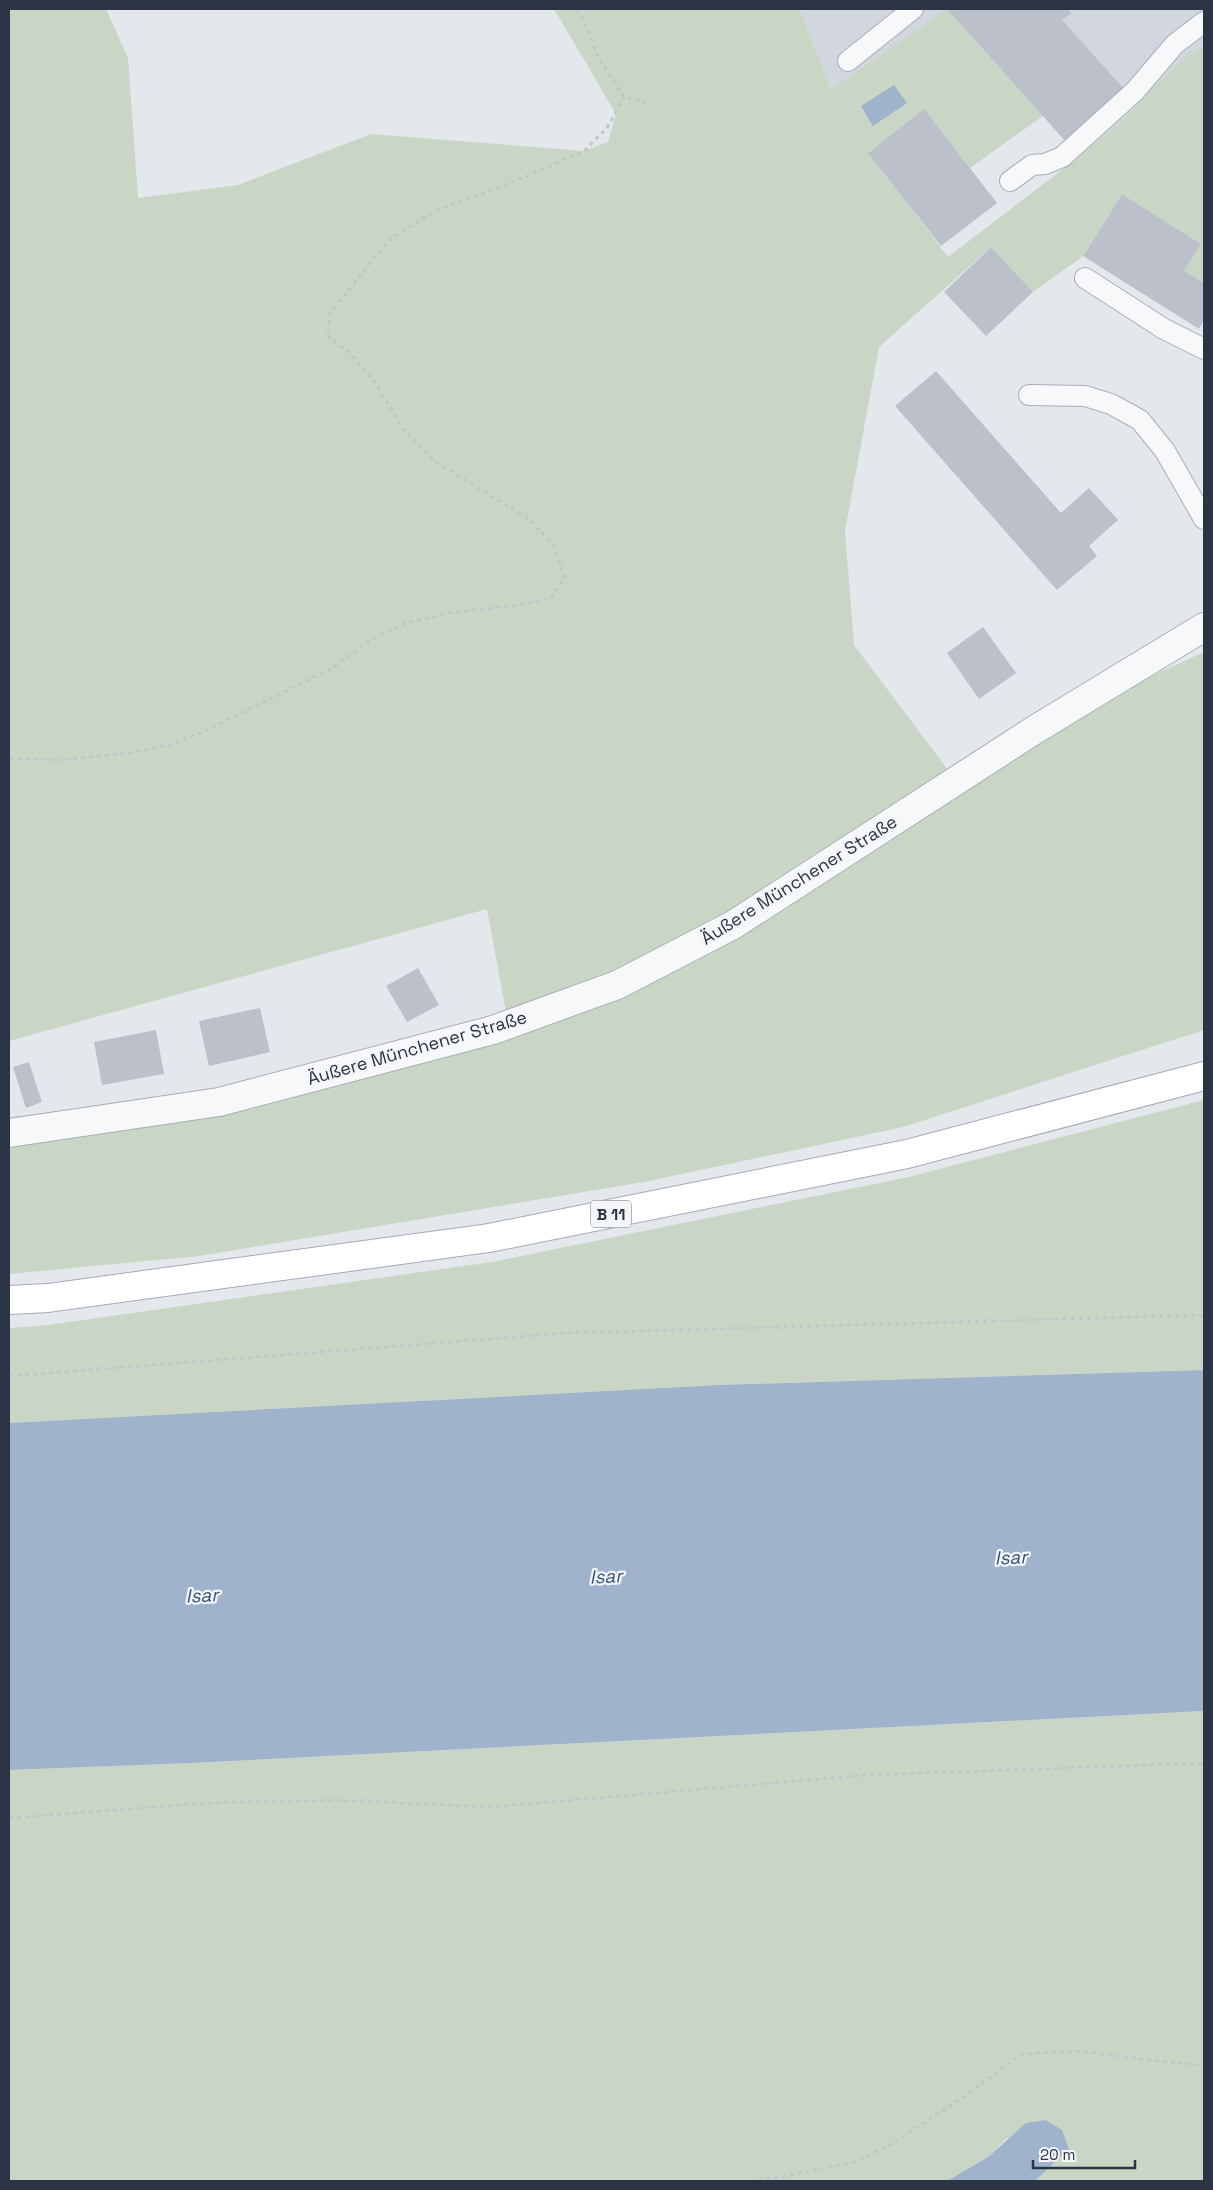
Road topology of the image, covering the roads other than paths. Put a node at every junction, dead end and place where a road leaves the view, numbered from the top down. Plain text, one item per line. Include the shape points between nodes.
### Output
1 (913, 9) edge
2 (1204, 22) edge
3 (848, 61) dead end
4 (1010, 181) dead end
5 (1086, 278) dead end
6 (1204, 348) edge
7 (1029, 395) dead end
8 (1204, 519) edge
9 (1204, 627) edge
10 (1204, 1076) edge
11 (9, 1133) edge
12 (9, 1300) edge

1 - 3 lane
2 - 4 lane via 1174,44 1136,91 1062,157 1032,165
5 - 6 lane via 1164,329
7 - 8 lane via 1085,396 1111,404 1140,420 1165,452
9 - 11 street, Äußere Münchener Straße via 1036,729 733,925 617,985 493,1030 220,1102
10 - 12 main road, B 11 via 907,1154 489,1238 48,1298

